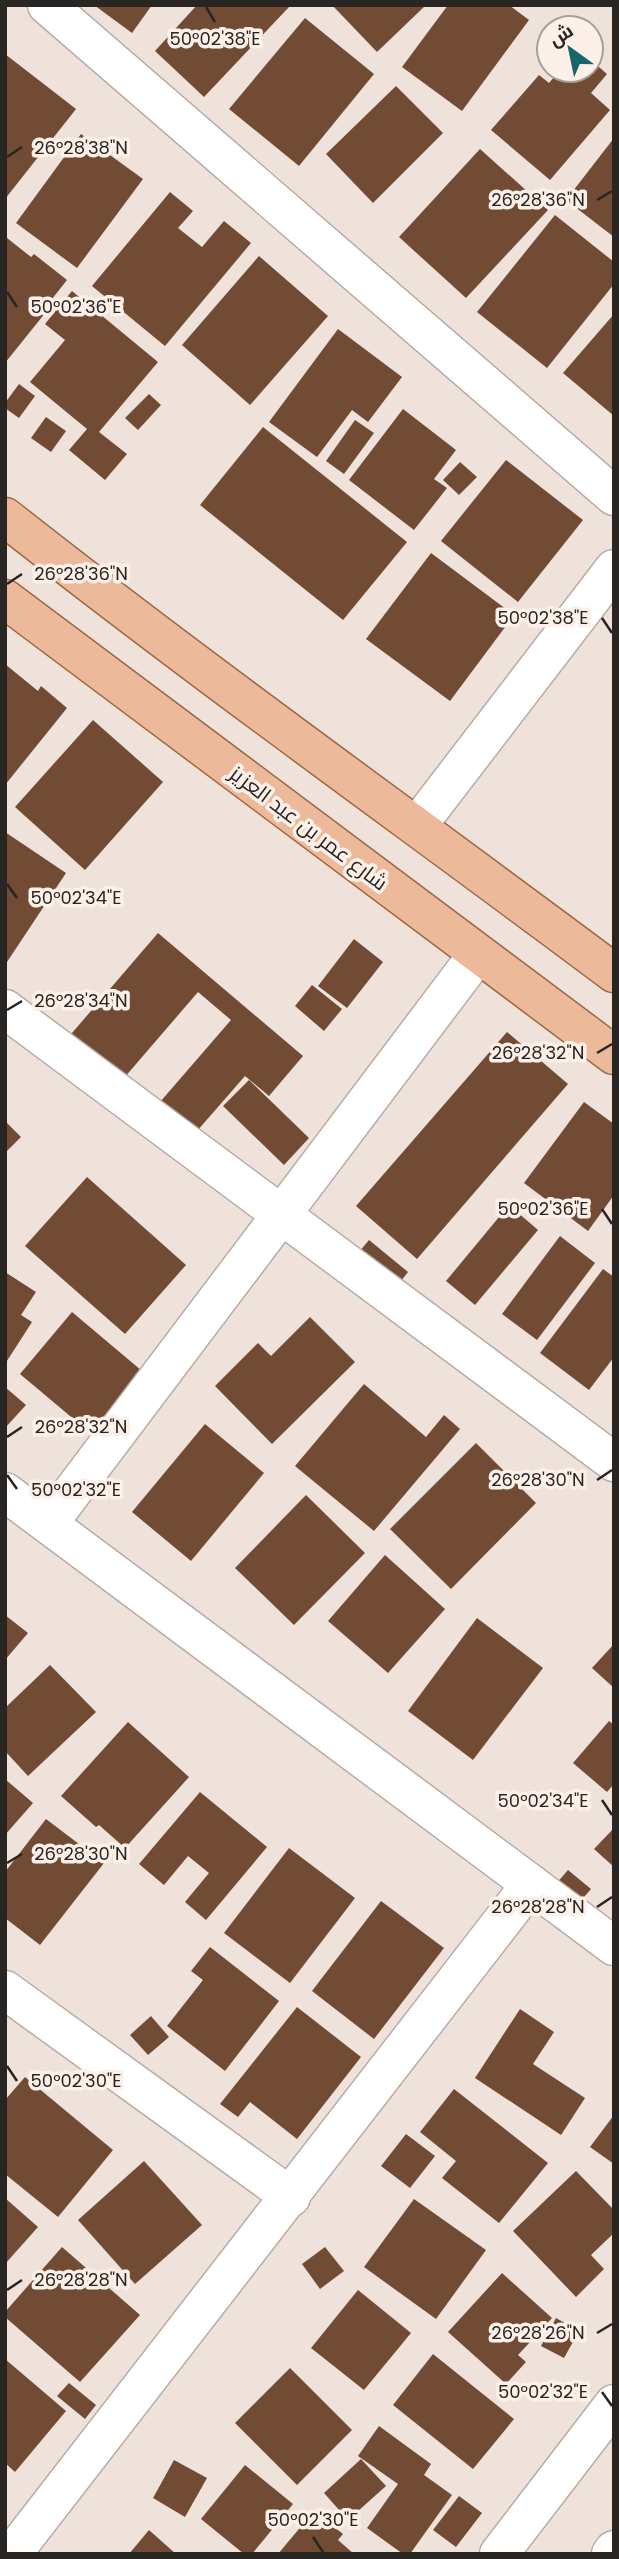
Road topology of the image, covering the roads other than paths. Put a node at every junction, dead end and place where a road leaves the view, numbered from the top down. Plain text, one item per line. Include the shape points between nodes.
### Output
1 (47, 5) edge
2 (614, 496) edge
3 (5, 517) edge
4 (614, 569) edge
5 (5, 600) edge
6 (418, 826) junction
7 (478, 954) junction
8 (614, 973) edge
9 (5, 1009) edge
10 (614, 1055) edge
11 (281, 1214) junction
12 (614, 1462) edge
13 (5, 1492) edge
14 (48, 1524) junction
15 (531, 1884) junction
16 (614, 1946) edge
17 (5, 1990) edge
18 (290, 2197) junction
19 (614, 2404) edge
20 (12, 2554) edge
21 (499, 2554) edge

1 - 2 street
3 - 6 main road via 145,627
4 - 6 street
5 - 7 main road, شارع عمر بن عبد العزيز
6 - 8 main road
7 - 10 main road, شارع عمر بن عبد العزيز
7 - 11 street
9 - 11 street
11 - 12 street
11 - 14 street
13 - 14 street
14 - 15 street
15 - 16 street
15 - 18 street
17 - 18 street
18 - 20 street
19 - 21 street

